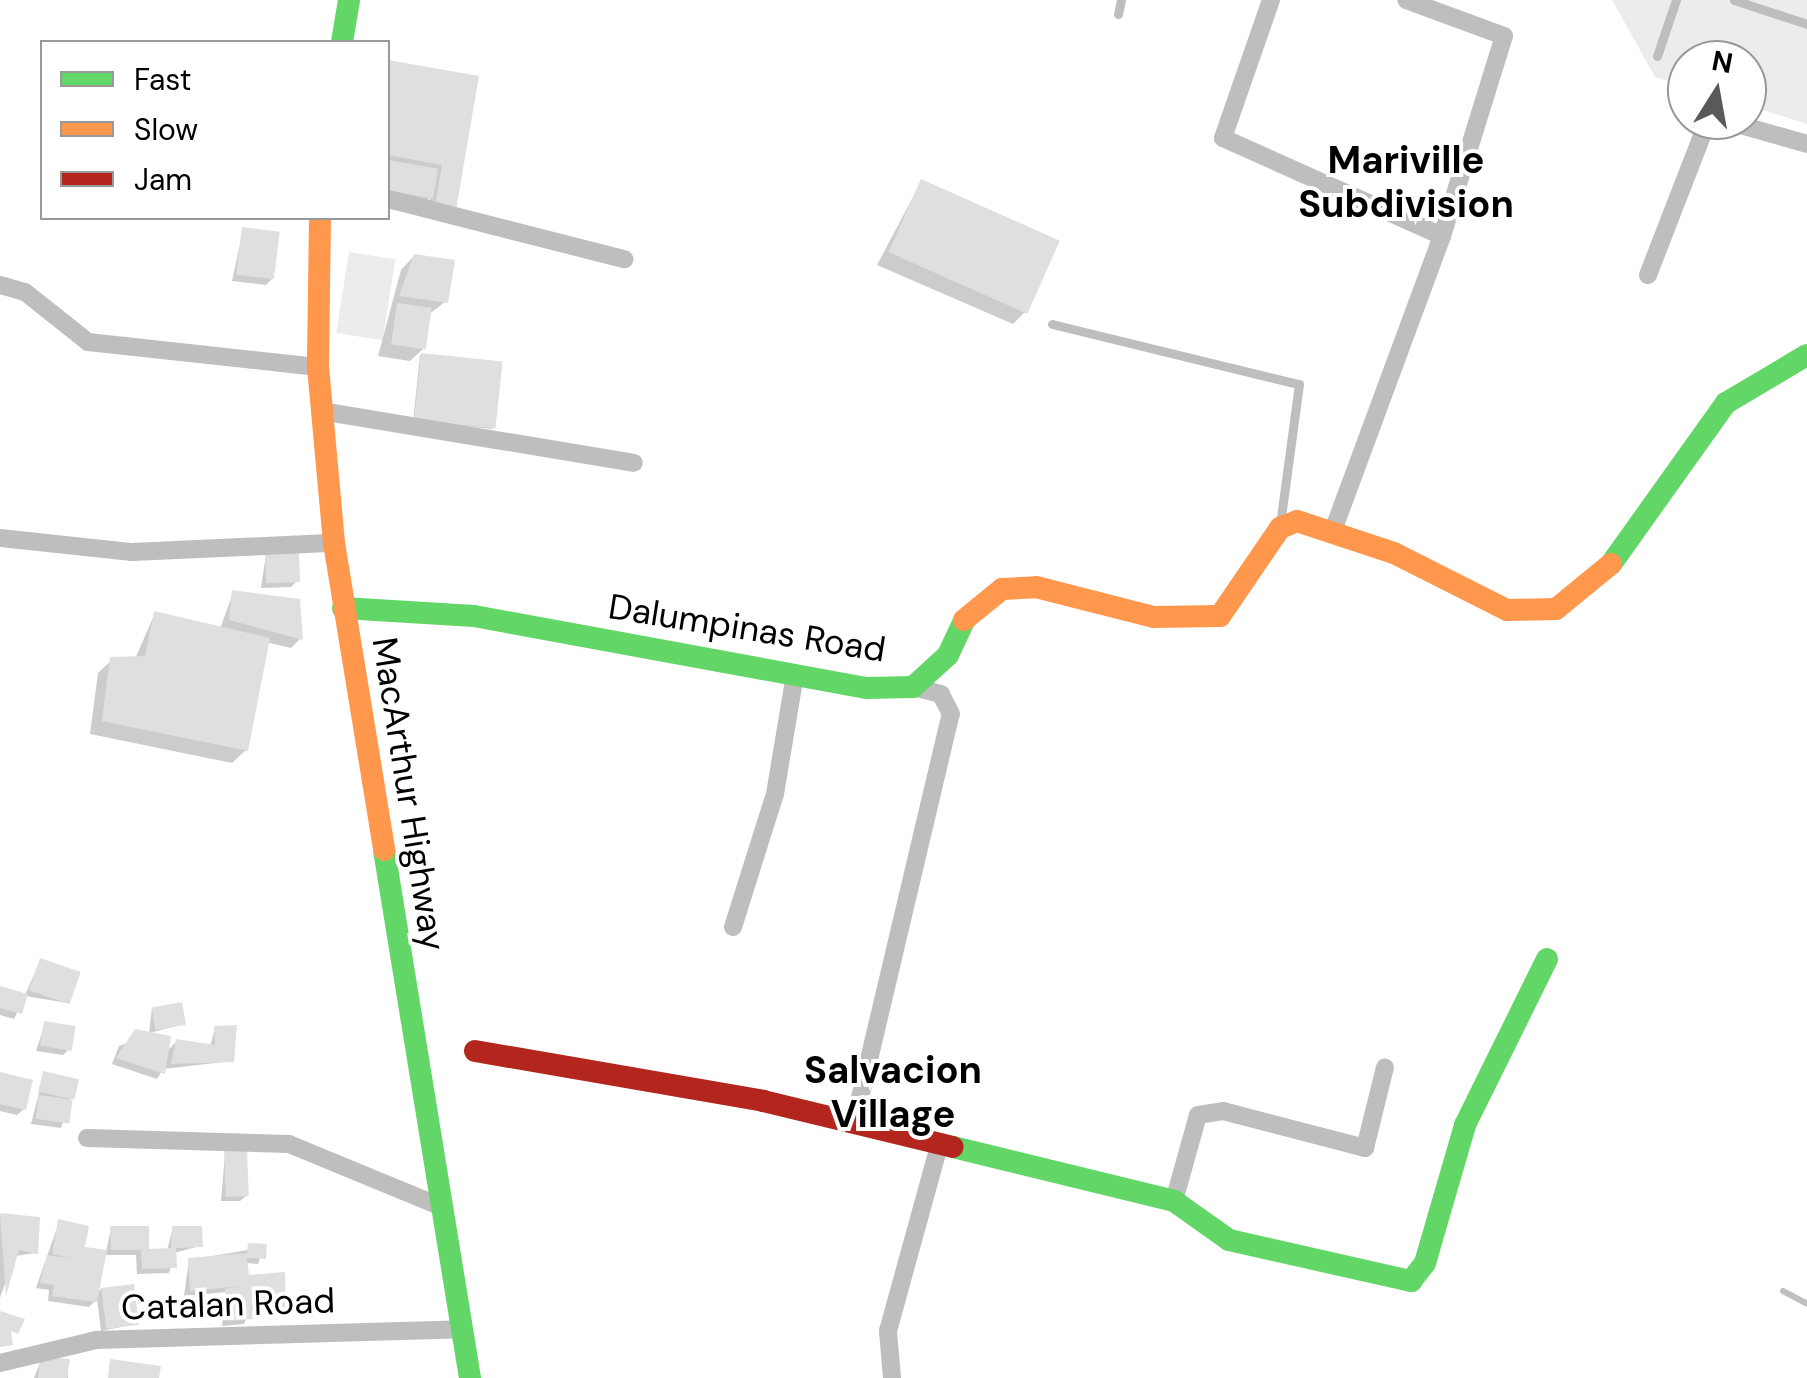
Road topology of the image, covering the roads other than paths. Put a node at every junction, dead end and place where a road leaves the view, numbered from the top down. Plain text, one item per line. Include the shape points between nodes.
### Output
1 (348, 0) edge
2 (1121, 0) edge
3 (1271, 0) edge
4 (1406, 0) edge
5 (1676, 0) edge
6 (1734, 0) edge
7 (1118, 14) dead end
8 (1807, 24) edge
9 (342, 40) edge
10 (1658, 56) dead end
11 (1767, 132) edge
12 (1700, 140) edge
13 (1807, 144) edge
14 (390, 199) edge
15 (320, 220) edge
16 (1442, 236) junction
17 (624, 259) dead end
18 (1648, 276) dead end
19 (0, 285) edge
20 (1052, 324) dead end
21 (1807, 354) edge
22 (318, 367) junction
23 (320, 411) junction
24 (634, 463) dead end
25 (1280, 528) junction
26 (1334, 528) junction
27 (0, 538) edge
28 (334, 542) junction
29 (343, 608) junction
30 (795, 676) junction
31 (913, 687) junction
32 (733, 927) dead end
33 (1547, 958) dead end
34 (475, 1051) dead end
35 (1385, 1066) dead end
36 (854, 1123) junction
37 (88, 1138) dead end
38 (940, 1146) junction
39 (1174, 1201) junction
40 (436, 1205) junction
41 (462, 1330) junction
42 (0, 1363) edge
43 (470, 1378) edge
44 (892, 1378) edge

1 - 9 street
2 - 7 lane
3 - 16 street via 1223,138
4 - 16 street via 1504,36
5 - 10 lane
6 - 8 lane
11 - 13 street
12 - 18 street
14 - 17 street
15 - 22 street, MacArthur Highway
16 - 26 street
19 - 22 street via 25,292 88,342
20 - 25 lane via 1299,384
21 - 26 street via 1726,403 1606,570 1556,609 1507,610
22 - 23 street, MacArthur Highway
23 - 24 street
23 - 28 street, MacArthur Highway
25 - 26 street
25 - 31 street, Dalumpinas Road via 1220,616 1154,617 1036,587 1002,589 968,612 948,655
27 - 28 street via 132,552
28 - 29 street, MacArthur Highway
29 - 30 street, Dalumpinas Road via 474,616
29 - 40 street, MacArthur Highway
30 - 31 street, Dalumpinas Road
30 - 32 street via 775,794
31 - 36 street via 942,694 951,714
33 - 39 street via 1465,1125 1425,1263 1411,1281 1229,1240
34 - 36 street via 594,1066
35 - 39 street via 1366,1148 1224,1111 1198,1115
36 - 38 street
37 - 40 street via 289,1144
38 - 39 street
38 - 44 street via 888,1330
40 - 41 street, MacArthur Highway
41 - 42 street, Catalan Road via 96,1340
41 - 43 street, MacArthur Highway

